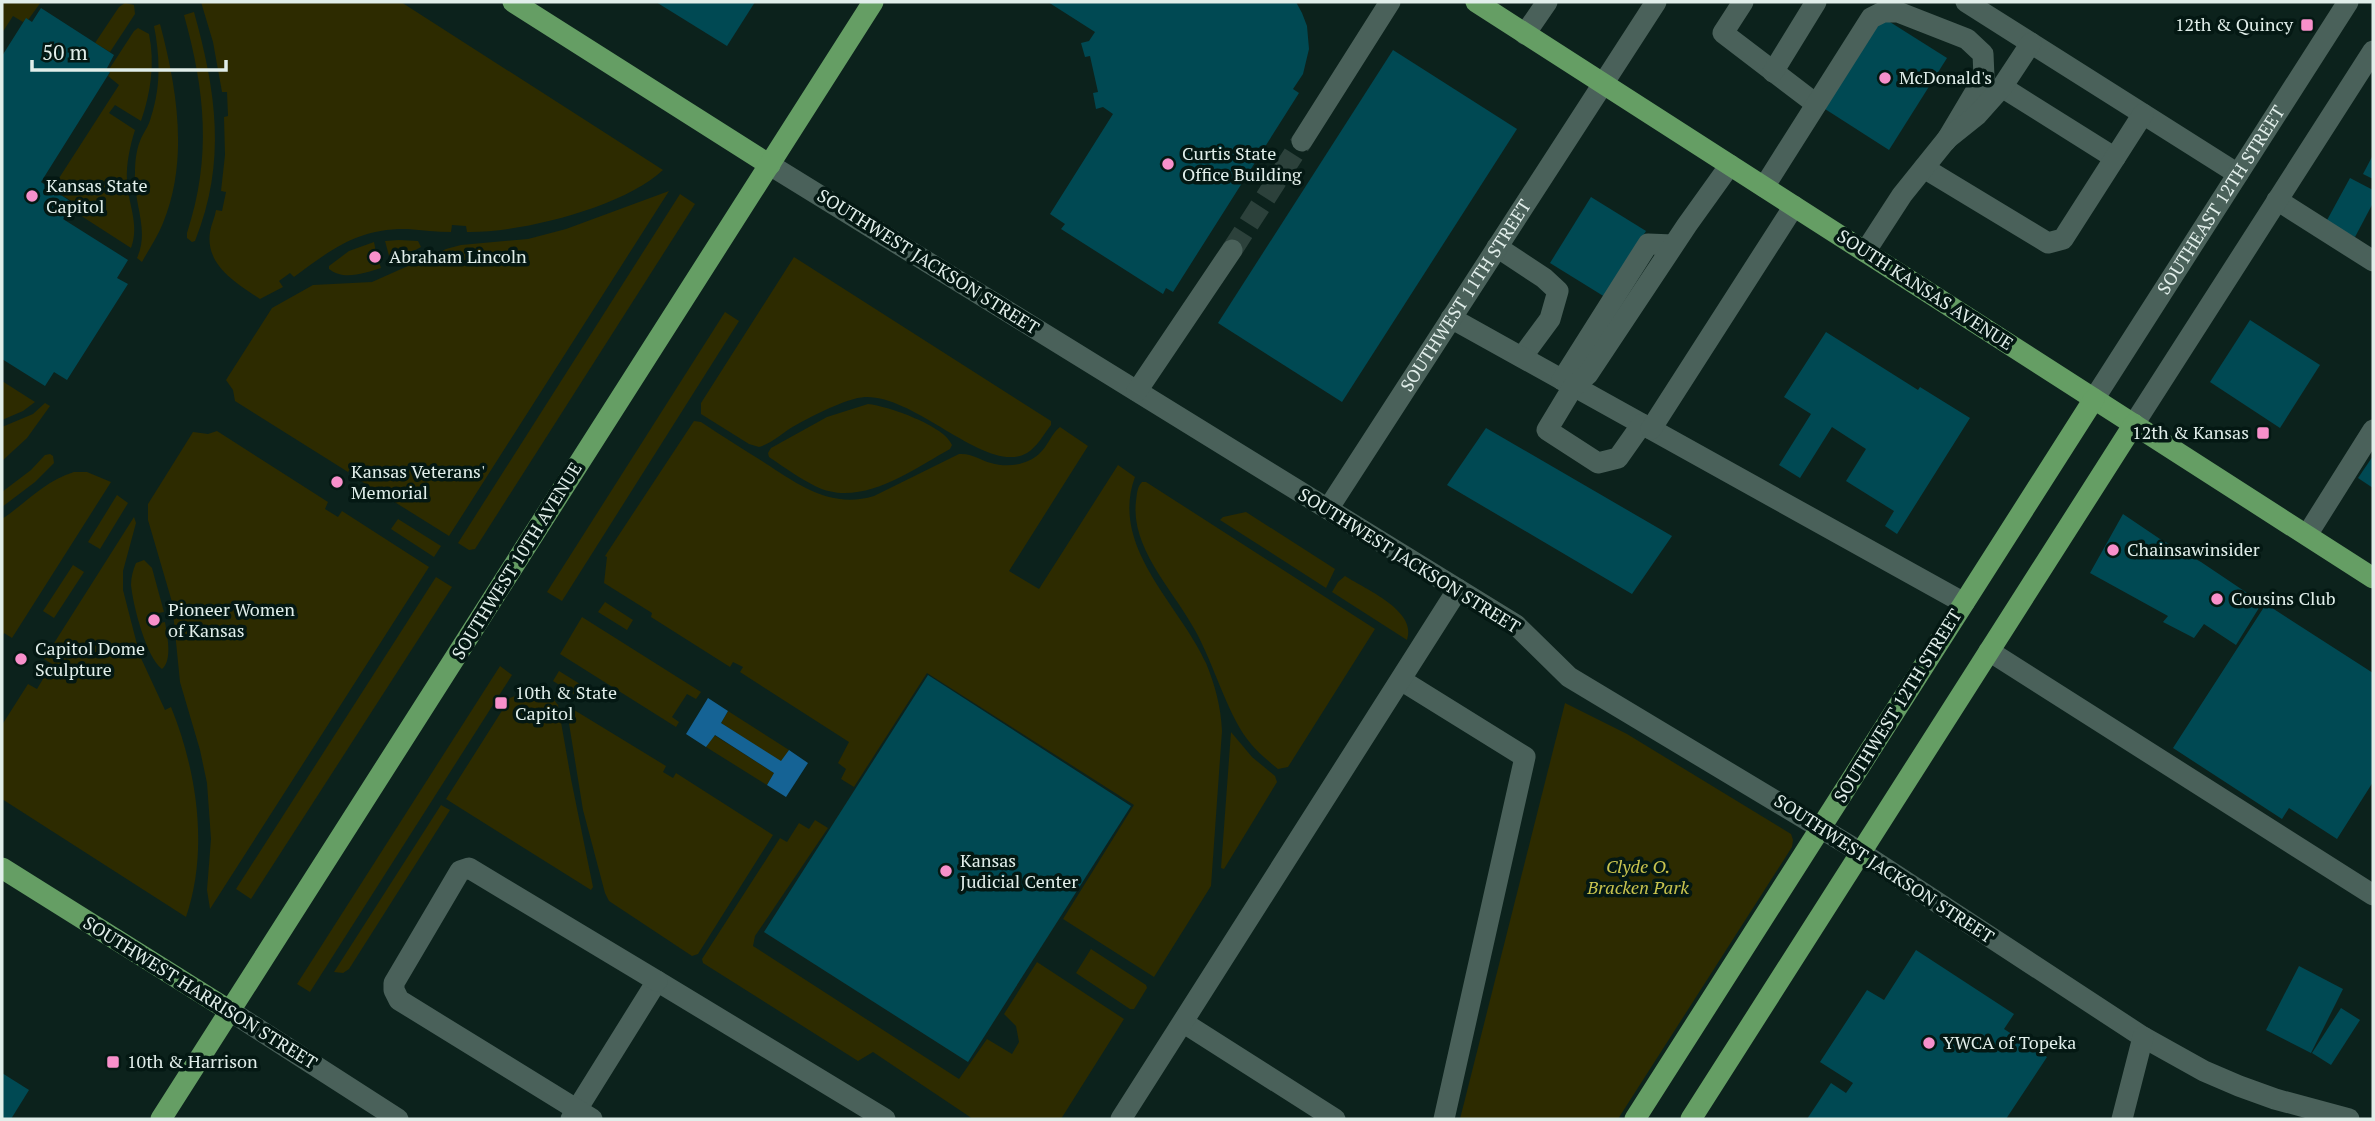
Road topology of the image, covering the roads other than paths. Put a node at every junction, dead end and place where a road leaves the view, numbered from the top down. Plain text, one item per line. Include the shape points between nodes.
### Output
1 (513, 2) edge
2 (873, 2) edge
3 (1390, 2) edge
4 (1476, 2) edge
5 (1547, 2) edge
6 (1656, 2) edge
7 (1743, 2) edge
8 (1816, 2) edge
9 (1966, 2) edge
10 (2348, 2) edge
11 (1525, 34) junction
12 (2031, 43) junction
13 (2373, 51) edge
14 (1773, 72) junction
15 (1603, 83) junction
16 (2001, 87) junction
17 (1816, 104) junction
18 (2143, 114) junction
19 (1302, 141) tunnel mouth
20 (1946, 141) junction
21 (2115, 158) junction
22 (770, 164) junction
23 (1730, 165) junction
24 (1924, 168) junction
25 (2238, 174) junction
26 (1765, 187) junction
27 (2277, 200) junction
28 (1794, 206) junction
29 (1497, 247) junction
30 (1232, 250) tunnel mouth
31 (1866, 252) junction
32 (2373, 261) edge
33 (1451, 318) junction
34 (1522, 357) junction
35 (1567, 383) junction
36 (1137, 391) junction
37 (2095, 399) junction
38 (2134, 424) junction
39 (1647, 426) junction
40 (2373, 430) edge
41 (1328, 509) junction
42 (2307, 536) junction
43 (2373, 578) edge
44 (1458, 589) junction
45 (1964, 603) junction
46 (1989, 651) junction
47 (1401, 680) junction
48 (1821, 828) junction
49 (1862, 853) junction
50 (2, 867) edge
51 (2373, 895) edge
52 (657, 981) junction
53 (230, 1012) junction
54 (1184, 1023) junction
55 (2143, 1037) junction
56 (580, 1116) edge
57 (161, 1119) edge
58 (398, 1119) edge
59 (885, 1119) edge
60 (1121, 1119) edge
61 (1335, 1119) edge
62 (1444, 1119) edge
63 (1635, 1119) edge
64 (1692, 1119) edge
65 (2122, 1119) edge
66 (2349, 1119) edge

1 - 22 main road, SOUTHWEST JACKSON STREET
2 - 22 main road, SOUTHWEST 10TH AVENUE
3 - 19 street
4 - 11 main road, SOUTH KANSAS AVENUE
5 - 11 street
6 - 15 street, SOUTHWEST 11TH STREET
7 - 14 street via 1723,33
8 - 14 street
9 - 12 street
10 - 25 street, SOUTHEAST 12TH STREET
11 - 15 main road, SOUTH KANSAS AVENUE
12 - 16 street
12 - 18 street
13 - 27 street
14 - 17 street
15 - 23 main road, SOUTH KANSAS AVENUE
15 - 29 street, SOUTHWEST 11TH STREET
16 - 20 street
16 - 21 street
17 - 20 street via 1871,18 1898,12 1967,39 1983,54 1983,77
17 - 26 street
18 - 21 street
18 - 25 street
20 - 24 street
21 - 24 street via 2063,239 2048,243
22 - 36 street, SOUTHWEST JACKSON STREET
22 - 53 main road, SOUTHWEST 10TH AVENUE
23 - 26 main road, SOUTH KANSAS AVENUE
23 - 35 street via 1673,245 1648,244
24 - 31 street
25 - 37 street, SOUTHEAST 12TH STREET
26 - 28 main road, SOUTH KANSAS AVENUE
27 - 32 street
27 - 38 street
28 - 31 main road, SOUTH KANSAS AVENUE
28 - 39 street
29 - 33 street, SOUTHWEST 11TH STREET
29 - 34 street via 1558,290 1550,318
30 - 36 street
31 - 37 main road, SOUTH KANSAS AVENUE
33 - 34 street
33 - 41 street, SOUTHWEST 11TH STREET
34 - 35 street
35 - 39 street
35 - 39 street via 1547,430 1598,463 1618,458
36 - 41 street, SOUTHWEST JACKSON STREET
37 - 38 main road, SOUTH KANSAS AVENUE
37 - 45 main road, SOUTHWEST 12TH STREET
38 - 42 main road, SOUTH KANSAS AVENUE
38 - 46 main road
39 - 45 street
40 - 42 street
41 - 44 street, SOUTHWEST JACKSON STREET
42 - 43 main road, SOUTH KANSAS AVENUE
44 - 47 street
44 - 48 street, SOUTHWEST JACKSON STREET via 1516,625 1569,677
45 - 48 main road, SOUTHWEST 12TH STREET
46 - 49 main road
46 - 51 street
47 - 54 street
47 - 62 street via 1525,757
48 - 49 street, SOUTHWEST JACKSON STREET
48 - 63 main road, SOUTHWEST 12TH STREET
49 - 55 street, SOUTHWEST JACKSON STREET
49 - 64 main road
50 - 53 main road, SOUTHWEST HARRISON STREET
52 - 56 street
52 - 56 street via 478,872 463,868 394,984 395,995
52 - 59 street
53 - 57 main road, SOUTHWEST 10TH AVENUE
53 - 58 street, SOUTHWEST HARRISON STREET
54 - 60 street
54 - 61 street
55 - 65 street
55 - 66 street, SOUTHWEST JACKSON STREET via 2239,1086

